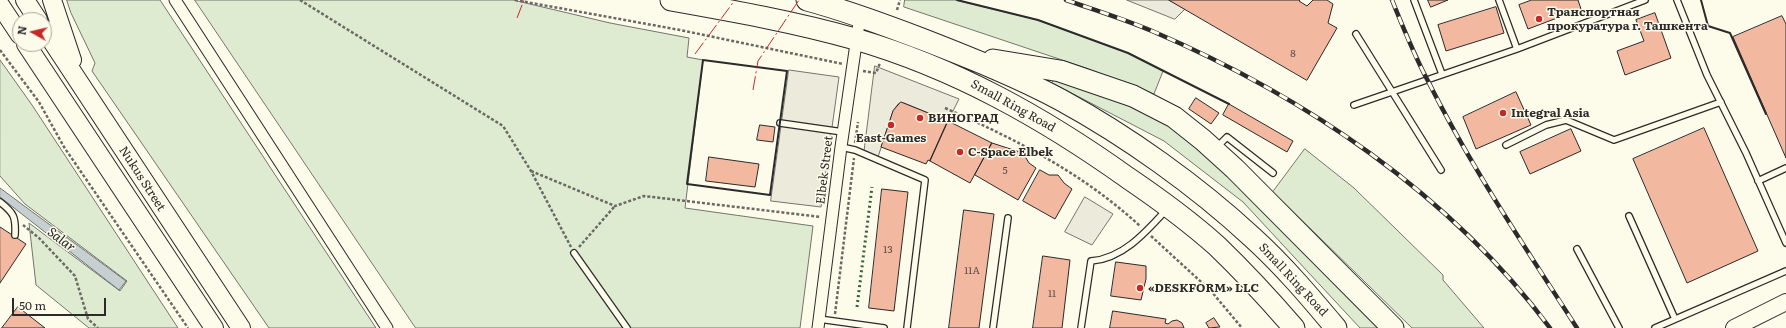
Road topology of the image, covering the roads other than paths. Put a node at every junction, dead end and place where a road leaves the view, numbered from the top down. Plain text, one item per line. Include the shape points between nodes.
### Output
1 (25, 0) edge
2 (52, 0) edge
3 (175, 0) edge
4 (671, 0) edge
5 (1414, 0) edge
6 (1499, 0) edge
7 (1645, 0) edge
8 (1677, 0) edge
9 (812, 1) edge
10 (0, 5) edge
11 (726, 5) edge
12 (33, 12) edge
13 (0, 13) edge
14 (860, 16) junction
15 (12, 23) edge
16 (12, 26) edge
17 (1356, 34) dead end
18 (856, 39) junction
19 (52, 41) edge
20 (1517, 49) junction
21 (31, 52) edge
22 (962, 55) junction
23 (1442, 74) junction
24 (81, 85) junction
25 (1392, 91) junction
26 (1720, 102) junction
27 (1354, 105) dead end
28 (780, 123) dead end
29 (843, 132) junction
30 (1506, 145) dead end
31 (841, 147) junction
32 (1214, 151) junction
33 (1786, 168) edge
34 (1441, 170) dead end
35 (1273, 173) dead end
36 (1758, 181) junction
37 (0, 202) edge
38 (1169, 207) junction
39 (1629, 216) dead end
40 (1008, 218) dead end
41 (174, 227) junction
42 (15, 235) dead end
43 (156, 240) junction
44 (1786, 243) edge
45 (1577, 249) dead end
46 (574, 253) road end
47 (1786, 270) edge
48 (1786, 302) edge
49 (1675, 319) junction
50 (819, 323) edge
51 (214, 328) edge
52 (241, 328) edge
53 (387, 328) edge
54 (627, 328) edge
55 (884, 328) edge
56 (907, 328) edge
57 (993, 328) edge
58 (1081, 328) edge
59 (1294, 328) edge
60 (1336, 328) edge
61 (1393, 328) edge
62 (1619, 328) edge
63 (1655, 328) edge
64 (1734, 328) edge

1 - 12 main road
2 - 24 main road
3 - 53 street
4 - 11 highway, Small Ring Road
5 - 23 lane
6 - 20 lane
7 - 20 lane
8 - 26 lane
9 - 14 highway, Small Ring Road
10 - 15 main road
11 - 18 highway, Small Ring Road
13 - 16 main road
14 - 18 street, Elbek Street
14 - 22 highway, Small Ring Road
17 - 25 lane
18 - 29 street, Elbek Street
18 - 38 highway, Small Ring Road via 957,76 1005,100 1100,158
19 - 24 main road, Nukus Street
20 - 23 lane
21 - 43 main road, Nukus Street
22 - 32 highway via 1060,71 1133,96 1174,117
22 - 60 highway, Small Ring Road via 1062,101 1193,187 1253,238
23 - 25 lane
24 - 41 main road, Nukus Street
25 - 27 lane
25 - 34 lane
26 - 30 lane via 1614,140 1566,120 1546,125
26 - 36 lane
28 - 29 lane
29 - 31 street, Elbek Street
31 - 50 street, Elbek Street
31 - 56 lane via 855,150 925,180
32 - 35 lane via 1227,137
32 - 61 highway
33 - 36 lane
36 - 44 lane
37 - 42 lane via 10,209 16,220
38 - 58 lane via 1137,240 1103,260 1091,261
38 - 59 highway, Small Ring Road via 1222,252
39 - 49 lane
40 - 57 lane
41 - 43 main road via 168,240
41 - 52 main road, Nukus Street
43 - 51 main road, Nukus Street
45 - 62 lane
46 - 54 lane
47 - 49 lane
48 - 64 street
49 - 63 lane
50 - 55 lane via 834,321

